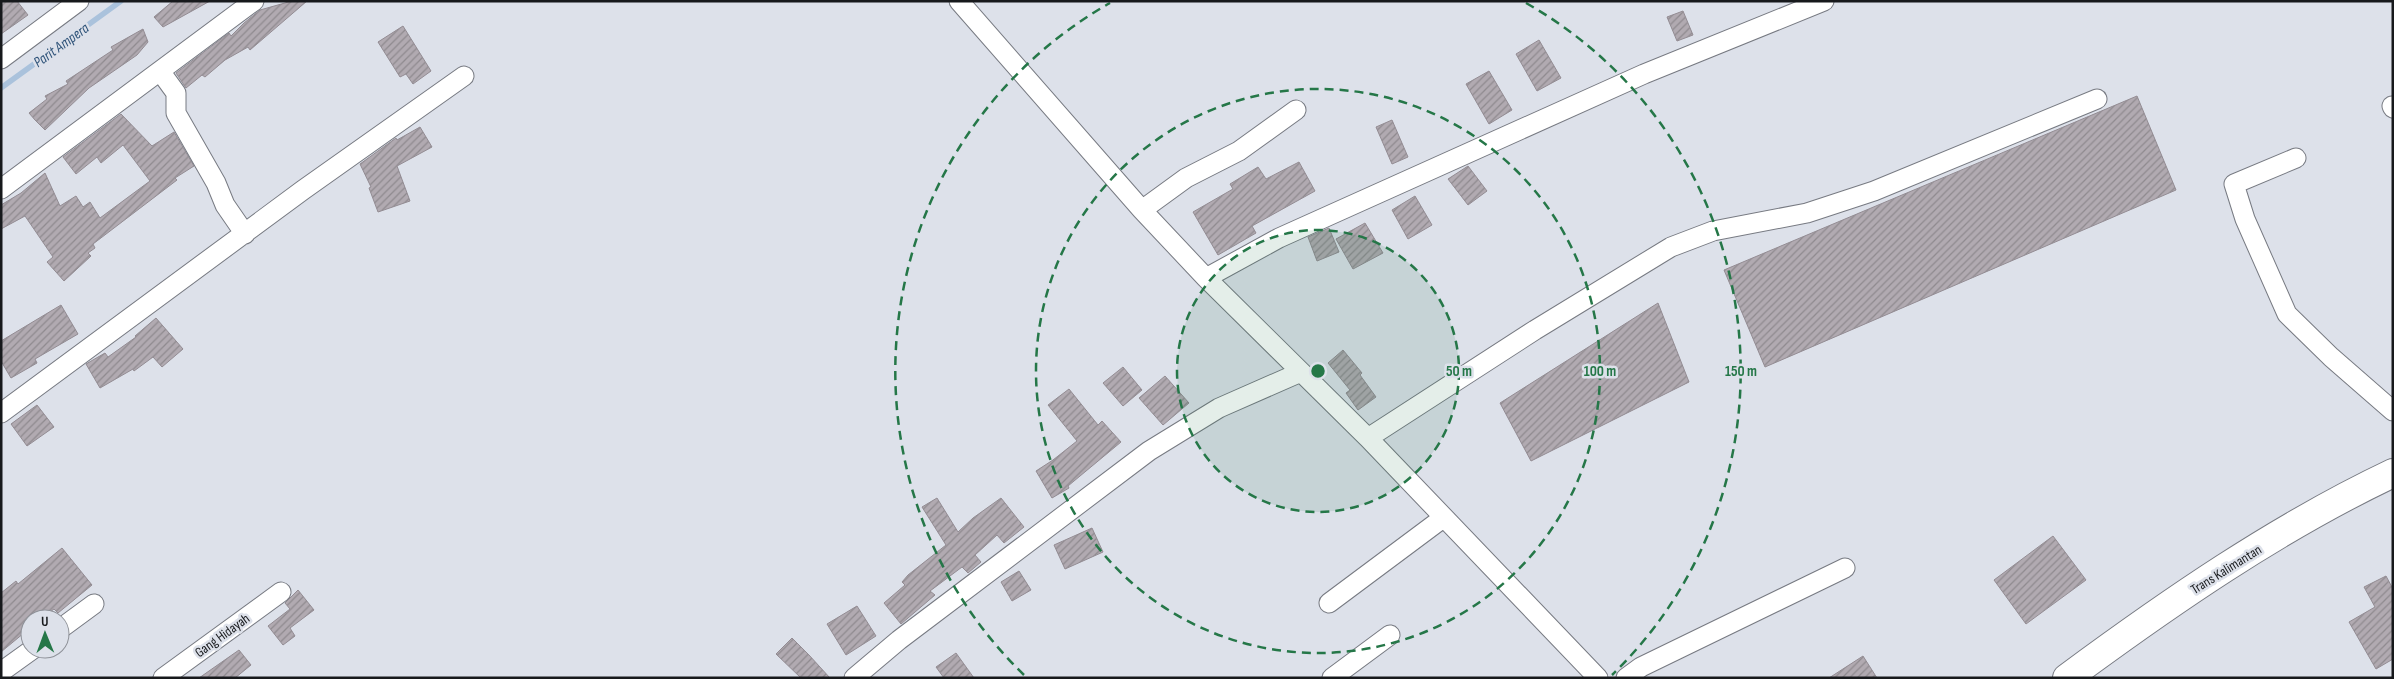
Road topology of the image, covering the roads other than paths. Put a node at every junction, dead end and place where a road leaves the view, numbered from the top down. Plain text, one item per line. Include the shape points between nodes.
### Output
1 (79, 1) edge
2 (254, 1) edge
3 (959, 1) edge
4 (1824, 1) edge
5 (1, 59) edge
6 (160, 71) junction
7 (464, 76) dead end
8 (2097, 99) dead end
9 (1296, 110) dead end
10 (2296, 158) dead end
11 (1, 189) edge
12 (1142, 210) junction
13 (245, 234) junction
14 (1206, 278) junction
15 (1301, 372) junction
16 (2393, 411) edge
17 (1, 413) edge
18 (1368, 438) junction
19 (2393, 473) edge
20 (1443, 518) junction
21 (1845, 568) dead end
22 (280, 592) dead end
23 (1329, 603) dead end
24 (94, 604) dead end
25 (70, 622) edge
26 (1390, 635) dead end
27 (20, 658) edge
28 (1, 672) edge
29 (162, 678) edge
30 (854, 678) edge
31 (1332, 678) edge
32 (1598, 678) edge
33 (1626, 678) edge
34 (2067, 678) edge

1 - 5 street
2 - 6 street
3 - 12 street
4 - 14 street via 1644,74 1279,238
6 - 11 street
6 - 13 street via 176,93 176,113
7 - 13 street
8 - 18 street via 1874,191 1807,213 1713,231 1671,247
9 - 12 street via 1239,151 1186,178
10 - 16 street via 2234,184 2245,218 2287,314
12 - 14 street
13 - 17 street
14 - 15 street
15 - 18 street
15 - 30 street via 1219,408 1150,451 899,640
18 - 20 street
19 - 34 highway, Trans Kalimantan via 2297,525 2206,580
20 - 23 street
20 - 32 street
21 - 33 street via 1640,667
22 - 29 street, Gang Hidayah
24 - 25 street
26 - 31 street
27 - 28 street

